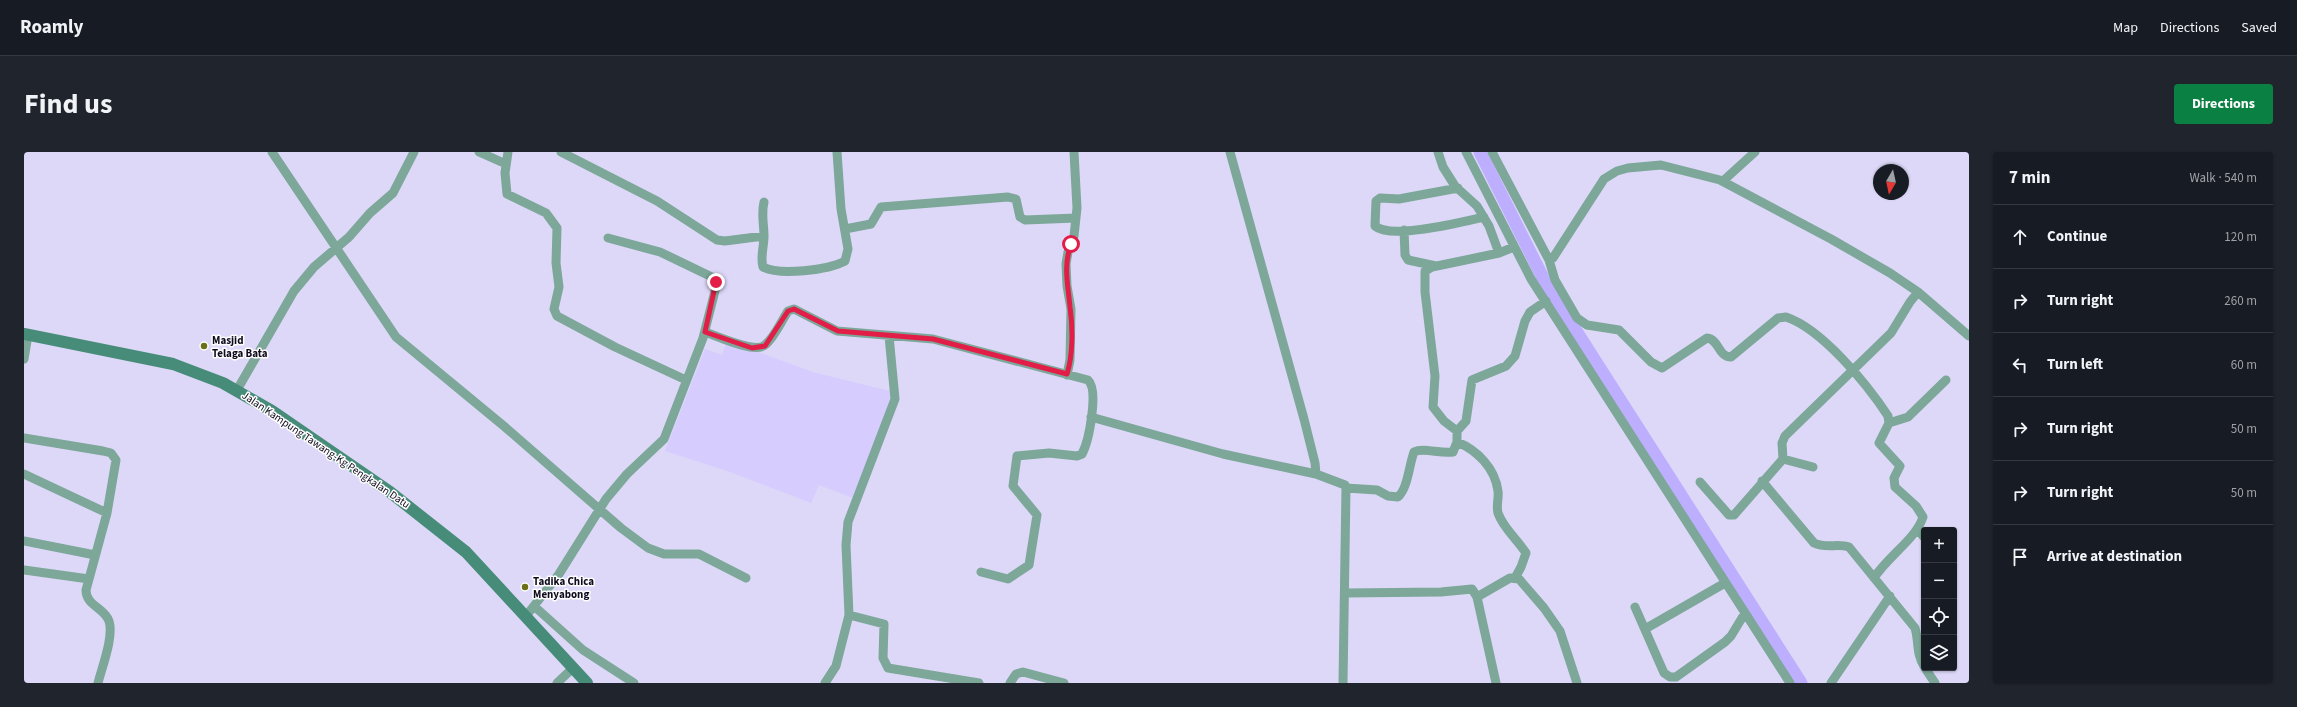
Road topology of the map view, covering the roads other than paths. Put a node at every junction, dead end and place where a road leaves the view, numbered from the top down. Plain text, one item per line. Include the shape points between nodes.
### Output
1 (272, 152) edge
2 (414, 152) edge
3 (479, 152) edge
4 (508, 152) edge
5 (561, 152) edge
6 (837, 152) edge
7 (1074, 152) edge
8 (1230, 152) edge
9 (1438, 152) edge
10 (1466, 152) edge
11 (1492, 152) edge
12 (1755, 152) edge
13 (506, 164) junction
14 (1723, 181) junction
15 (1458, 188) junction
16 (764, 202) dead end
17 (1484, 217) junction
18 (1076, 218) junction
19 (845, 229) junction
20 (1404, 230) junction
21 (764, 236) junction
22 (608, 238) dead end
23 (1514, 247) junction
24 (337, 248) junction
25 (1499, 253) junction
26 (1549, 260) junction
27 (1436, 266) junction
28 (1918, 292) junction
29 (1546, 301) junction
30 (705, 332) junction
31 (26, 335) edge
32 (889, 336) junction
33 (1969, 336) edge
34 (24, 359) edge
35 (1852, 371) junction
36 (1067, 374) junction
37 (686, 380) junction
38 (1946, 380) dead end
39 (237, 390) junction
40 (1091, 417) junction
41 (1889, 423) junction
42 (1456, 431) junction
43 (24, 438) edge
44 (1457, 442) junction
45 (1783, 459) junction
46 (1813, 467) dead end
47 (24, 474) edge
48 (1316, 474) junction
49 (1762, 481) junction
50 (1700, 482) dead end
51 (1346, 488) junction
52 (599, 510) junction
53 (107, 513) junction
54 (1917, 529) junction
55 (1921, 534) edge
56 (24, 541) edge
57 (96, 555) junction
58 (24, 570) edge
59 (982, 572) dead end
60 (746, 578) dead end
61 (1515, 578) junction
62 (1874, 578) junction
63 (89, 579) junction
64 (1725, 583) junction
65 (1345, 593) junction
66 (1890, 596) junction
67 (1477, 597) junction
68 (534, 606) junction
69 (1635, 607) dead end
70 (1745, 613) junction
71 (848, 615) junction
72 (526, 616) junction
73 (1645, 629) junction
74 (1921, 660) edge
75 (573, 668) junction
76 (1927, 671) edge
77 (98, 683) edge
78 (557, 683) edge
79 (587, 683) edge
80 (634, 683) edge
81 (824, 683) edge
82 (979, 683) edge
83 (1010, 683) edge
84 (1064, 683) edge
85 (1343, 683) edge
86 (1496, 683) edge
87 (1577, 683) edge
88 (1790, 683) edge
89 (1831, 683) edge
90 (1935, 683) edge

1 - 24 street
2 - 24 street via 393,193
3 - 13 street
4 - 13 street
5 - 21 street via 657,200 718,240
6 - 19 street
7 - 18 street
8 - 48 street via 1304,419
9 - 15 street via 1443,167
10 - 23 street
11 - 26 street
12 - 14 street
13 - 37 street via 507,194 546,213 557,228 558,287 554,309 557,316
14 - 26 street via 1661,165 1617,171 1604,179 1553,258
14 - 28 street via 1831,239
15 - 17 street via 1469,196
15 - 20 street via 1398,199 1380,198 1376,201 1375,226 1380,230
16 - 21 street via 761,221
17 - 20 street via 1435,228
17 - 25 street
18 - 19 street via 1025,220 1020,217 1016,199 1008,197 881,207 872,224
18 - 36 street via 1066,264 1071,309 1070,360
19 - 21 street via 848,249 844,261 829,268 769,270 763,267 761,261
20 - 27 street via 1405,255 1408,260
22 - 30 street via 660,252 714,278 716,287
23 - 25 street
23 - 29 street
24 - 39 street via 314,267 294,291
24 - 52 street via 396,337 505,427
25 - 27 street
26 - 35 street via 1555,280 1579,322 1618,330 1660,368 1707,338 1713,340 1723,355 1730,357 1782,316 1790,318 1827,344
27 - 42 street via 1426,271 1424,281 1434,363 1433,407
28 - 33 street
28 - 35 street via 1891,333
29 - 42 street via 1527,316 1515,356 1506,366 1472,380 1466,421
29 - 64 street
30 - 32 street via 752,348 761,348 768,342 788,311 794,309 838,331
30 - 37 street
31 - 34 street
31 - 39 street, Jalan Kampung Tawang-Kg Pengkalan Datu via 174,364
32 - 36 street via 933,339
32 - 71 street via 895,399 848,522
35 - 41 street via 1888,416
35 - 45 street via 1785,436 1782,443
36 - 40 street via 1088,380 1092,384
37 - 52 street via 664,439 627,474
38 - 41 street via 1908,417
39 - 72 street, Jalan Kampung Tawang-Kg Pengkalan Datu via 390,492 438,529 480,564
40 - 48 street via 1223,454
40 - 59 street via 1082,454 1077,456 1049,453 1017,456 1013,486 1037,515 1031,559 1024,570 1008,579
41 - 54 street via 1879,443 1900,466 1894,478 1895,487 1922,512 1924,517
42 - 44 street
43 - 53 street via 65,443 111,453 117,464
44 - 51 street via 1453,452 1443,454 1419,449 1414,452 1408,467 1404,492 1398,497 1388,496 1377,490
44 - 61 street via 1470,447 1481,457 1497,481 1498,512 1506,528 1526,553
45 - 46 street
45 - 49 street
47 - 53 street
48 - 51 street
49 - 50 street via 1734,515 1729,515
49 - 62 street via 1814,543 1824,547 1849,547
51 - 65 street
52 - 60 street via 657,552 699,554
52 - 68 street via 559,574
53 - 57 street
54 - 55 street
54 - 62 street via 1883,564
56 - 57 street
57 - 63 street
58 - 63 street
61 - 67 street via 1510,578
61 - 87 street via 1519,579 1544,608 1560,631
62 - 66 street
63 - 77 street via 86,597 104,612 110,628
64 - 70 street
64 - 73 street
65 - 67 street via 1441,592 1467,588 1472,589
65 - 85 street
66 - 74 street via 1915,628
66 - 89 street
67 - 86 street
68 - 72 street
68 - 80 street via 583,650
69 - 73 street
70 - 73 street via 1725,642 1673,678 1664,673
70 - 88 street
71 - 81 street via 836,666
71 - 82 street via 884,624 883,658 888,668
72 - 75 street, Jalan Kampung Tawang-Kg Pengkalan Datu
75 - 78 street
75 - 79 street, Jalan Kampung Tawang-Kg Pengkalan Datu
76 - 90 street
83 - 84 street via 1016,674 1023,672

